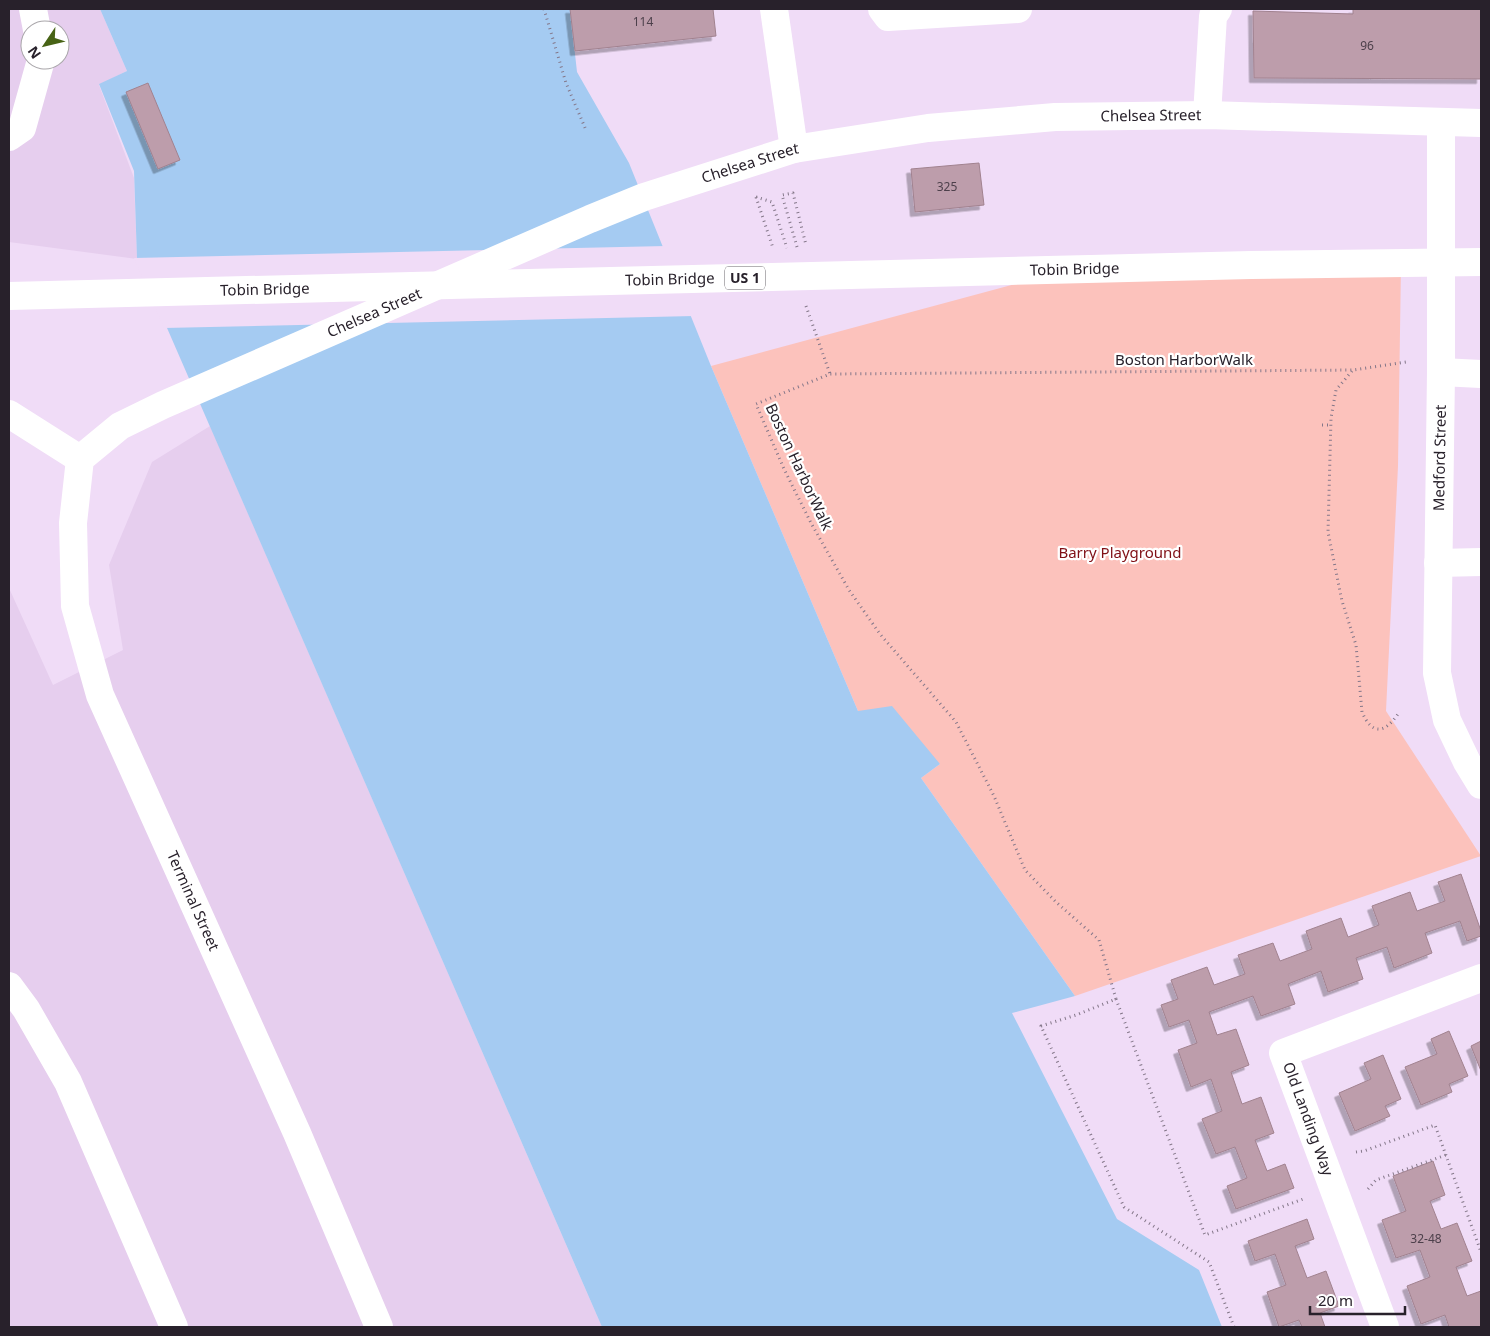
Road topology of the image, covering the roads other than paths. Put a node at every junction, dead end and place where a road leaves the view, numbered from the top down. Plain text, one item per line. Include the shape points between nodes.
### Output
1 (774, 9) edge
2 (882, 9) edge
3 (1018, 9) edge
4 (1218, 9) edge
5 (38, 70) edge
6 (1207, 115) junction
7 (1441, 122) junction
8 (1481, 122) edge
9 (9, 137) edge
10 (794, 149) junction
11 (1481, 262) edge
12 (9, 295) edge
13 (1441, 372) junction
14 (1481, 374) edge
15 (9, 414) edge
16 (80, 459) junction
17 (1481, 562) edge
18 (1438, 563) junction
19 (1481, 785) edge
20 (1481, 978) edge
21 (9, 986) edge
22 (174, 1327) edge
23 (379, 1327) edge
24 (1384, 1327) edge

1 - 10 main road
2 - 3 main road via 888,17
4 - 6 main road via 1213,16
5 - 9 main road via 22,128
6 - 7 main road, Chelsea Street
6 - 10 main road, Chelsea Street via 1055,117 928,128
7 - 8 main road, Chelsea Street
7 - 13 main road, Medford Street
10 - 16 main road, Chelsea Street via 644,197 519,249 120,426
11 - 12 main road, Tobin Bridge / US 1 via 1312,263
13 - 14 main road
13 - 18 main road, Medford Street
15 - 16 main road
16 - 23 main road, Terminal Street via 72,523 75,606 100,695 297,1134
17 - 18 main road
18 - 19 main road, Medford Street via 1437,673 1447,720
20 - 24 main road, Old Landing Way via 1283,1053
21 - 22 main road via 68,1082

